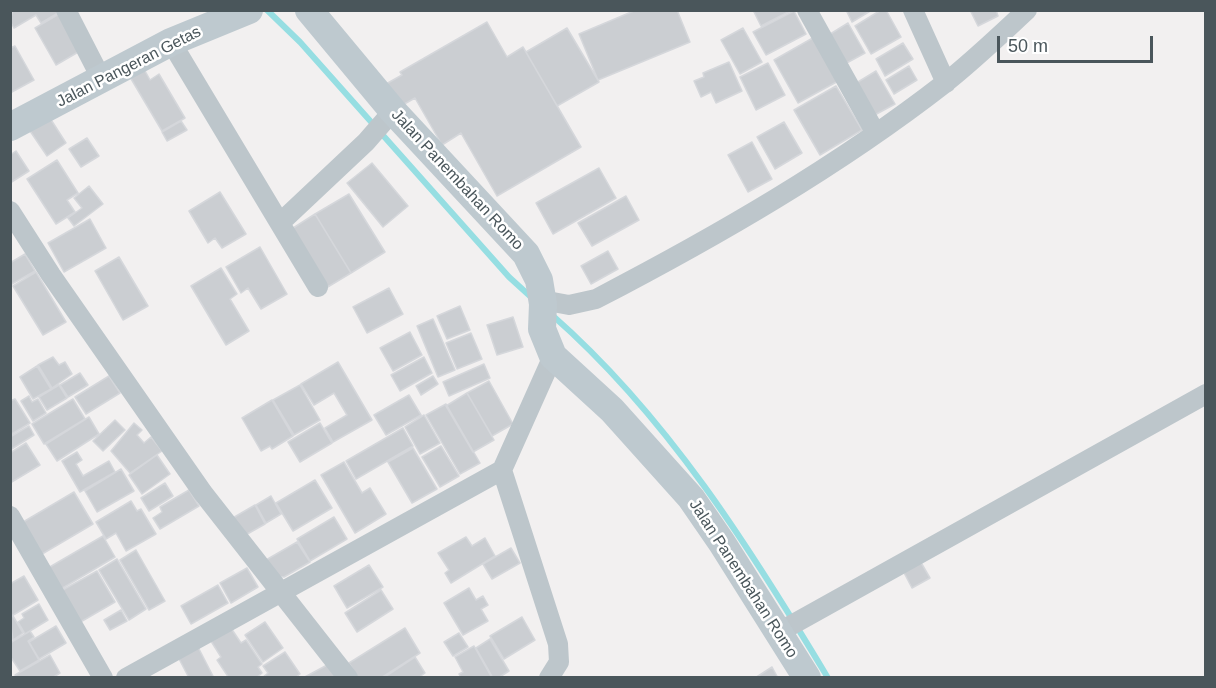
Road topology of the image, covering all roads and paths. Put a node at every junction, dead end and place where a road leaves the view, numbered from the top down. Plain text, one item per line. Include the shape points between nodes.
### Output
1 (66, 10) edge
2 (309, 10) edge
3 (807, 10) edge
4 (913, 10) edge
5 (1027, 10) edge
6 (242, 13) edge
7 (171, 42) junction
8 (101, 78) junction
9 (945, 83) junction
10 (389, 116) junction
11 (10, 127) edge
12 (875, 132) junction
13 (10, 211) edge
14 (281, 222) junction
15 (318, 287) dead end
16 (542, 311) junction
17 (553, 356) junction
18 (1206, 394) edge
19 (502, 470) junction
20 (10, 516) edge
21 (279, 592) junction
22 (783, 629) junction
23 (103, 678) edge
24 (126, 678) edge
25 (348, 678) edge
26 (549, 678) edge
27 (807, 678) edge

1 - 8 street
2 - 10 street, Jalan Panembahan Romo
3 - 12 street
4 - 9 street
5 - 9 street
6 - 7 street, Jalan Pangeran Getas
7 - 8 street, Jalan Pangeran Getas
7 - 14 street
8 - 11 street, Jalan Pangeran Getas
9 - 12 street
10 - 14 street
10 - 16 street, Jalan Panembahan Romo via 526,254 537,274
12 - 16 street via 751,213 596,298
13 - 21 street via 203,493
14 - 15 street
16 - 17 street, Jalan Panembahan Romo
17 - 19 street
17 - 22 street, Jalan Panembahan Romo via 612,410 691,498
18 - 22 street
19 - 21 street
19 - 26 street via 558,644 559,662
20 - 23 street
21 - 24 street
21 - 25 street
22 - 27 street, Jalan Panembahan Romo

